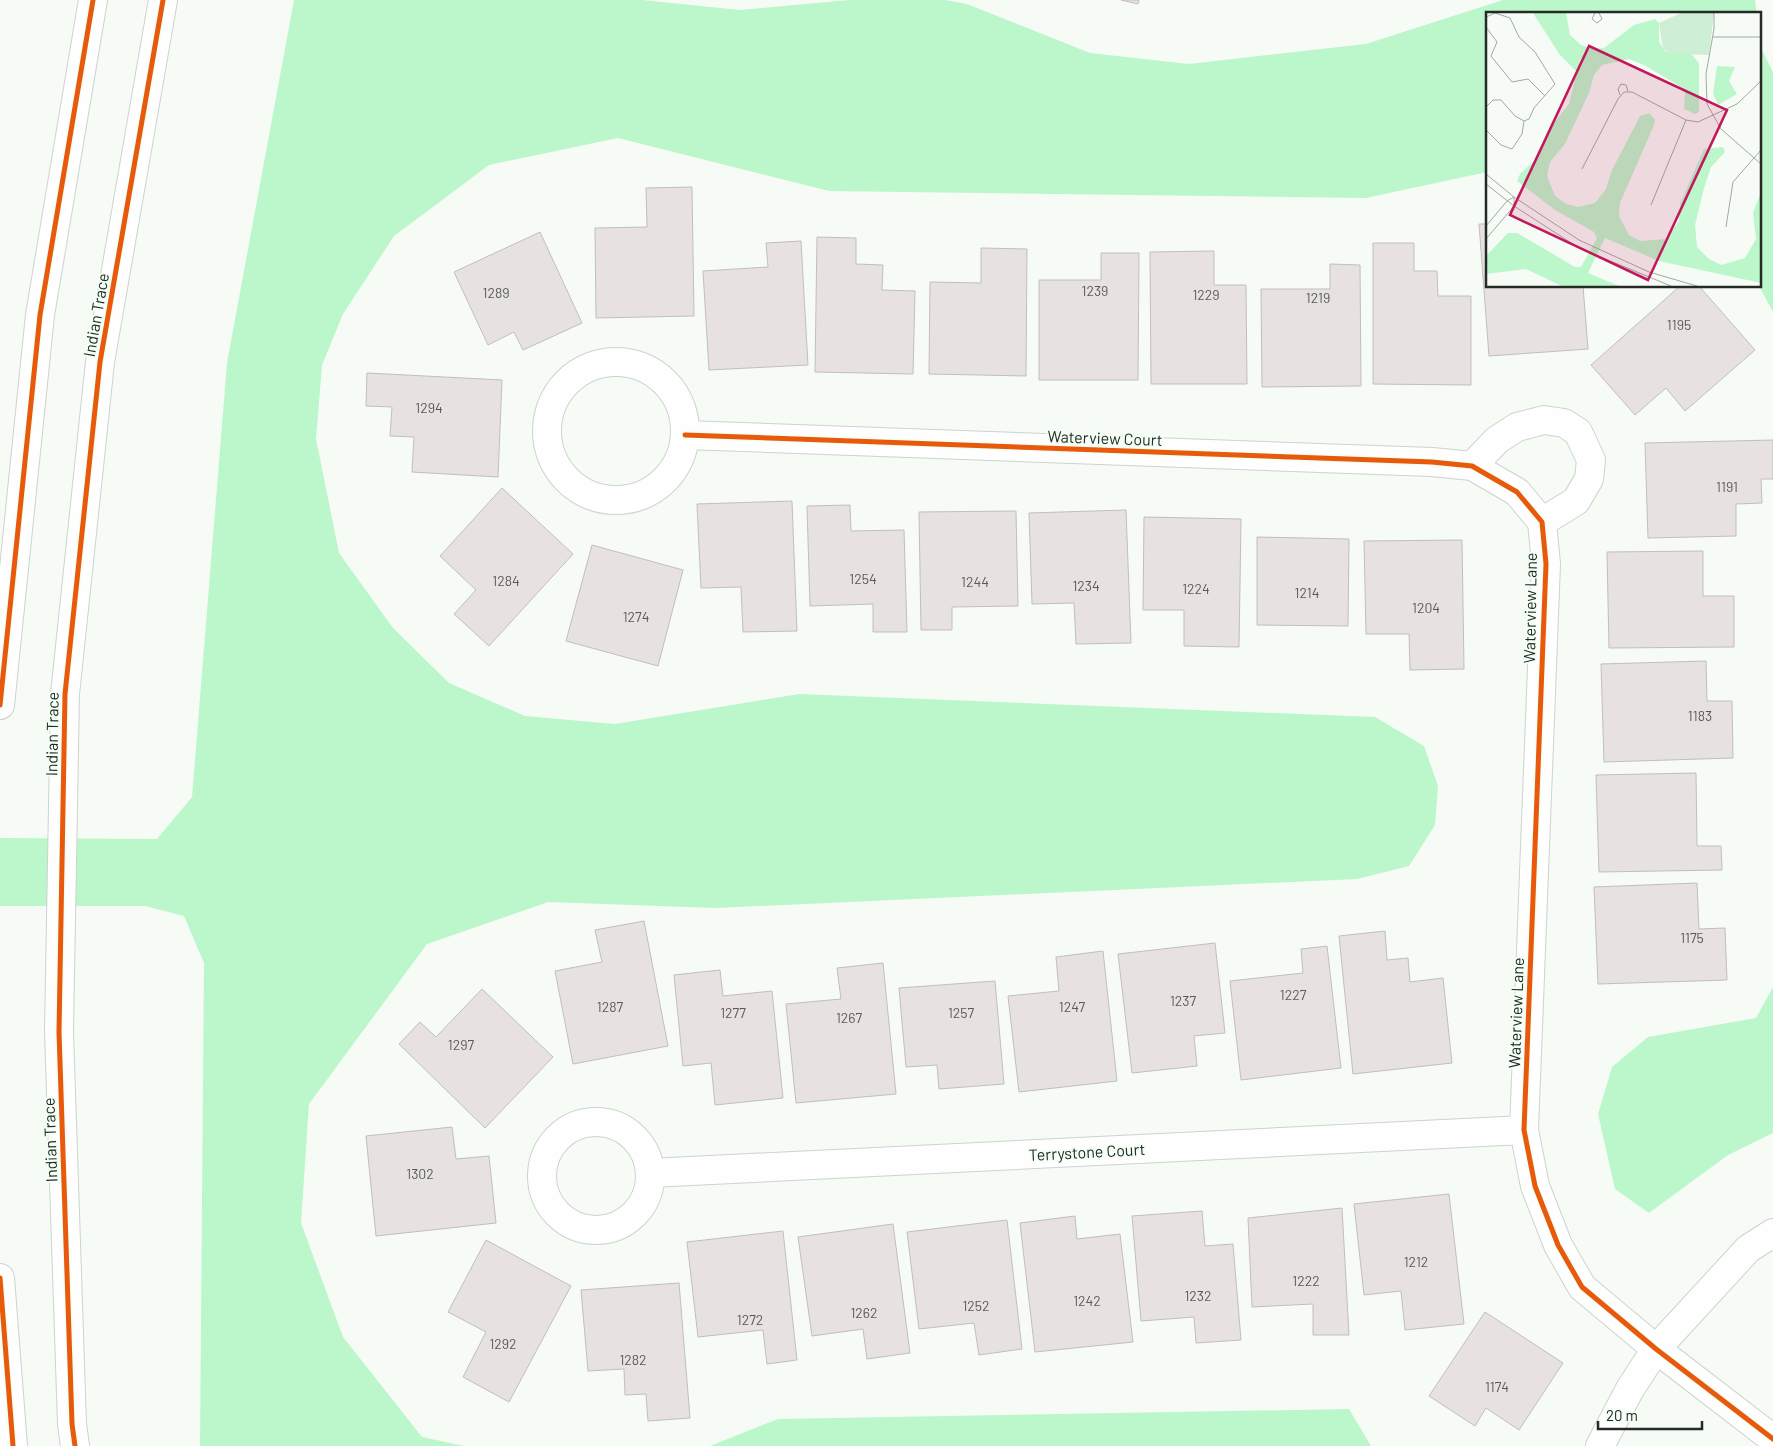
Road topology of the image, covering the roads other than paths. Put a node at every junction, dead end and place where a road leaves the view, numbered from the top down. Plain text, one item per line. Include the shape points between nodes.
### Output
1 (93, 0) edge
2 (163, 0) edge
3 (685, 435) junction
4 (1472, 466) junction
5 (1542, 522) junction
6 (0, 705) edge
7 (1524, 1130) junction
8 (650, 1173) dead end
9 (1773, 1233) edge
10 (0, 1278) edge
11 (1656, 1349) junction
12 (1773, 1439) edge
13 (13, 1446) edge
14 (75, 1446) edge
15 (1600, 1446) edge

1 - 6 street via 40,316
2 - 14 street, Indian Trace via 100,362 65,694 59,1032
3 - 3 street via 683,414 674,394 660,376 641,366 620,361 598,363 578,372 562,386 554,399 546,426 549,450 560,472 577,489 600,499 623,500 647,493 666,479 679,459
3 - 4 street, Waterview Court
4 - 5 street, Waterview Court via 1518,492
4 - 5 street via 1497,440 1517,427 1544,420 1564,422 1578,432 1591,460 1589,479 1576,501
5 - 7 street, Waterview Lane via 1546,564
7 - 8 street, Terrystone Court
7 - 11 street, Waterview Lane via 1535,1186 1558,1246 1582,1287
9 - 11 street via 1748,1249
10 - 13 street
11 - 12 street, Waterview Lane
11 - 15 street via 1630,1389

